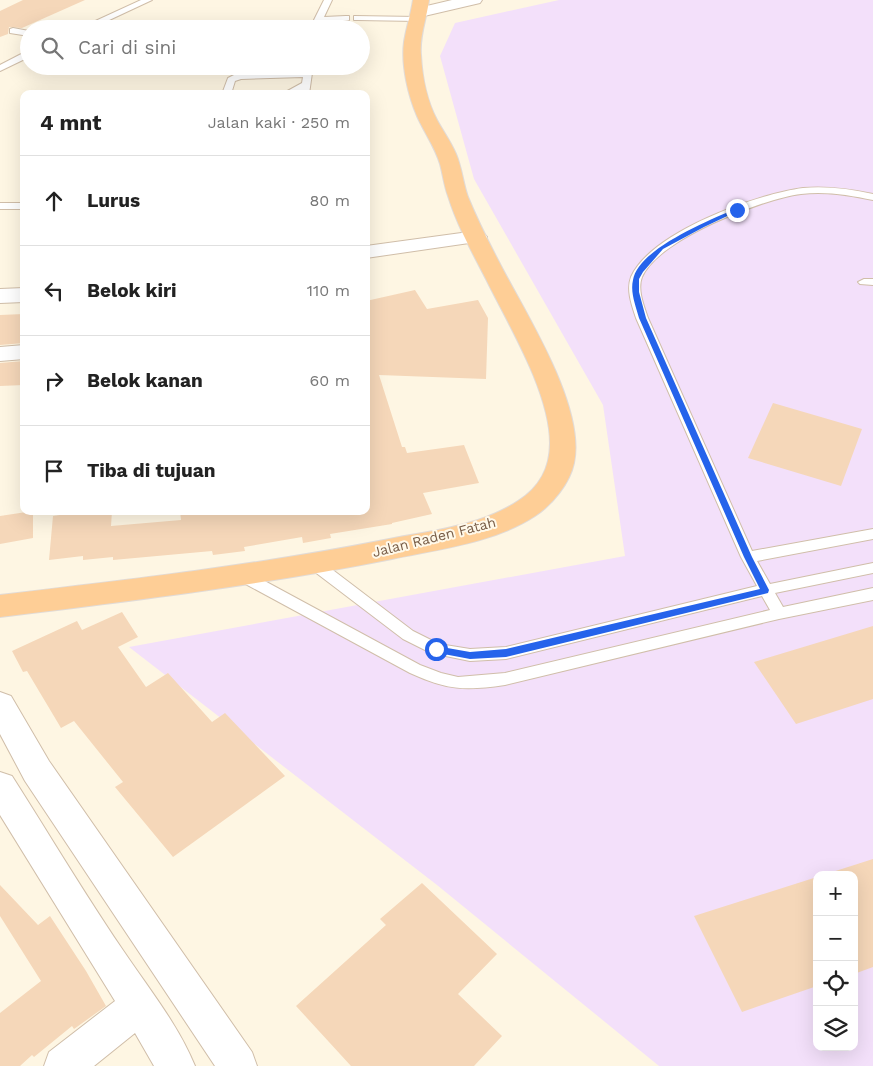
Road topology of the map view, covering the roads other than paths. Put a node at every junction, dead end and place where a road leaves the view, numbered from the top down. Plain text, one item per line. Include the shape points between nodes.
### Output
1 (148, 0) edge
2 (328, 0) edge
3 (474, 0) edge
4 (422, 6) edge
5 (346, 18) dead end
6 (357, 18) dead end
7 (102, 20) edge
8 (319, 20) edge
9 (336, 20) edge
10 (13, 31) dead end
11 (20, 32) edge
12 (20, 58) edge
13 (0, 68) edge
14 (308, 75) edge
15 (227, 90) edge
16 (291, 90) edge
17 (305, 90) edge
18 (873, 197) edge
19 (0, 206) edge
20 (20, 206) edge
21 (476, 237) junction
22 (370, 251) edge
23 (20, 294) edge
24 (0, 296) edge
25 (20, 352) edge
26 (0, 354) edge
27 (873, 534) edge
28 (748, 557) junction
29 (316, 565) junction
30 (873, 568) edge
31 (245, 576) junction
32 (765, 590) junction
33 (873, 594) edge
34 (0, 606) edge
35 (779, 613) junction
36 (0, 705) edge
37 (0, 786) edge
38 (140, 1005) junction
39 (63, 1066) edge
40 (176, 1066) edge
41 (238, 1066) edge

1 - 7 lane
2 - 8 lane
3 - 4 street
4 - 6 lane
4 - 21 highway, Jalan Raden Fatah via 412,52 418,90 446,152 458,196
5 - 9 lane
10 - 11 lane
12 - 13 lane
14 - 15 lane via 239,76 231,80
14 - 16 lane
14 - 17 lane
18 - 28 lane via 831,190 795,191 768,198 702,225 661,248 636,279 635,292 642,318
19 - 20 lane
21 - 22 street
21 - 29 highway, Jalan Raden Fatah via 530,344 551,394 562,435 562,463 554,480 528,508 503,520 456,535
23 - 24 street
25 - 26 street
27 - 28 lane
28 - 32 lane
29 - 31 highway, Jalan Raden Fatah
29 - 32 lane via 408,635 436,649 470,656 506,653
30 - 32 lane
31 - 34 highway, Jalan Raden Fatah
31 - 35 lane via 415,670 440,681 460,684 505,679
32 - 35 lane
33 - 35 lane
36 - 41 street via 37,771
37 - 38 street
38 - 39 street
38 - 40 street

